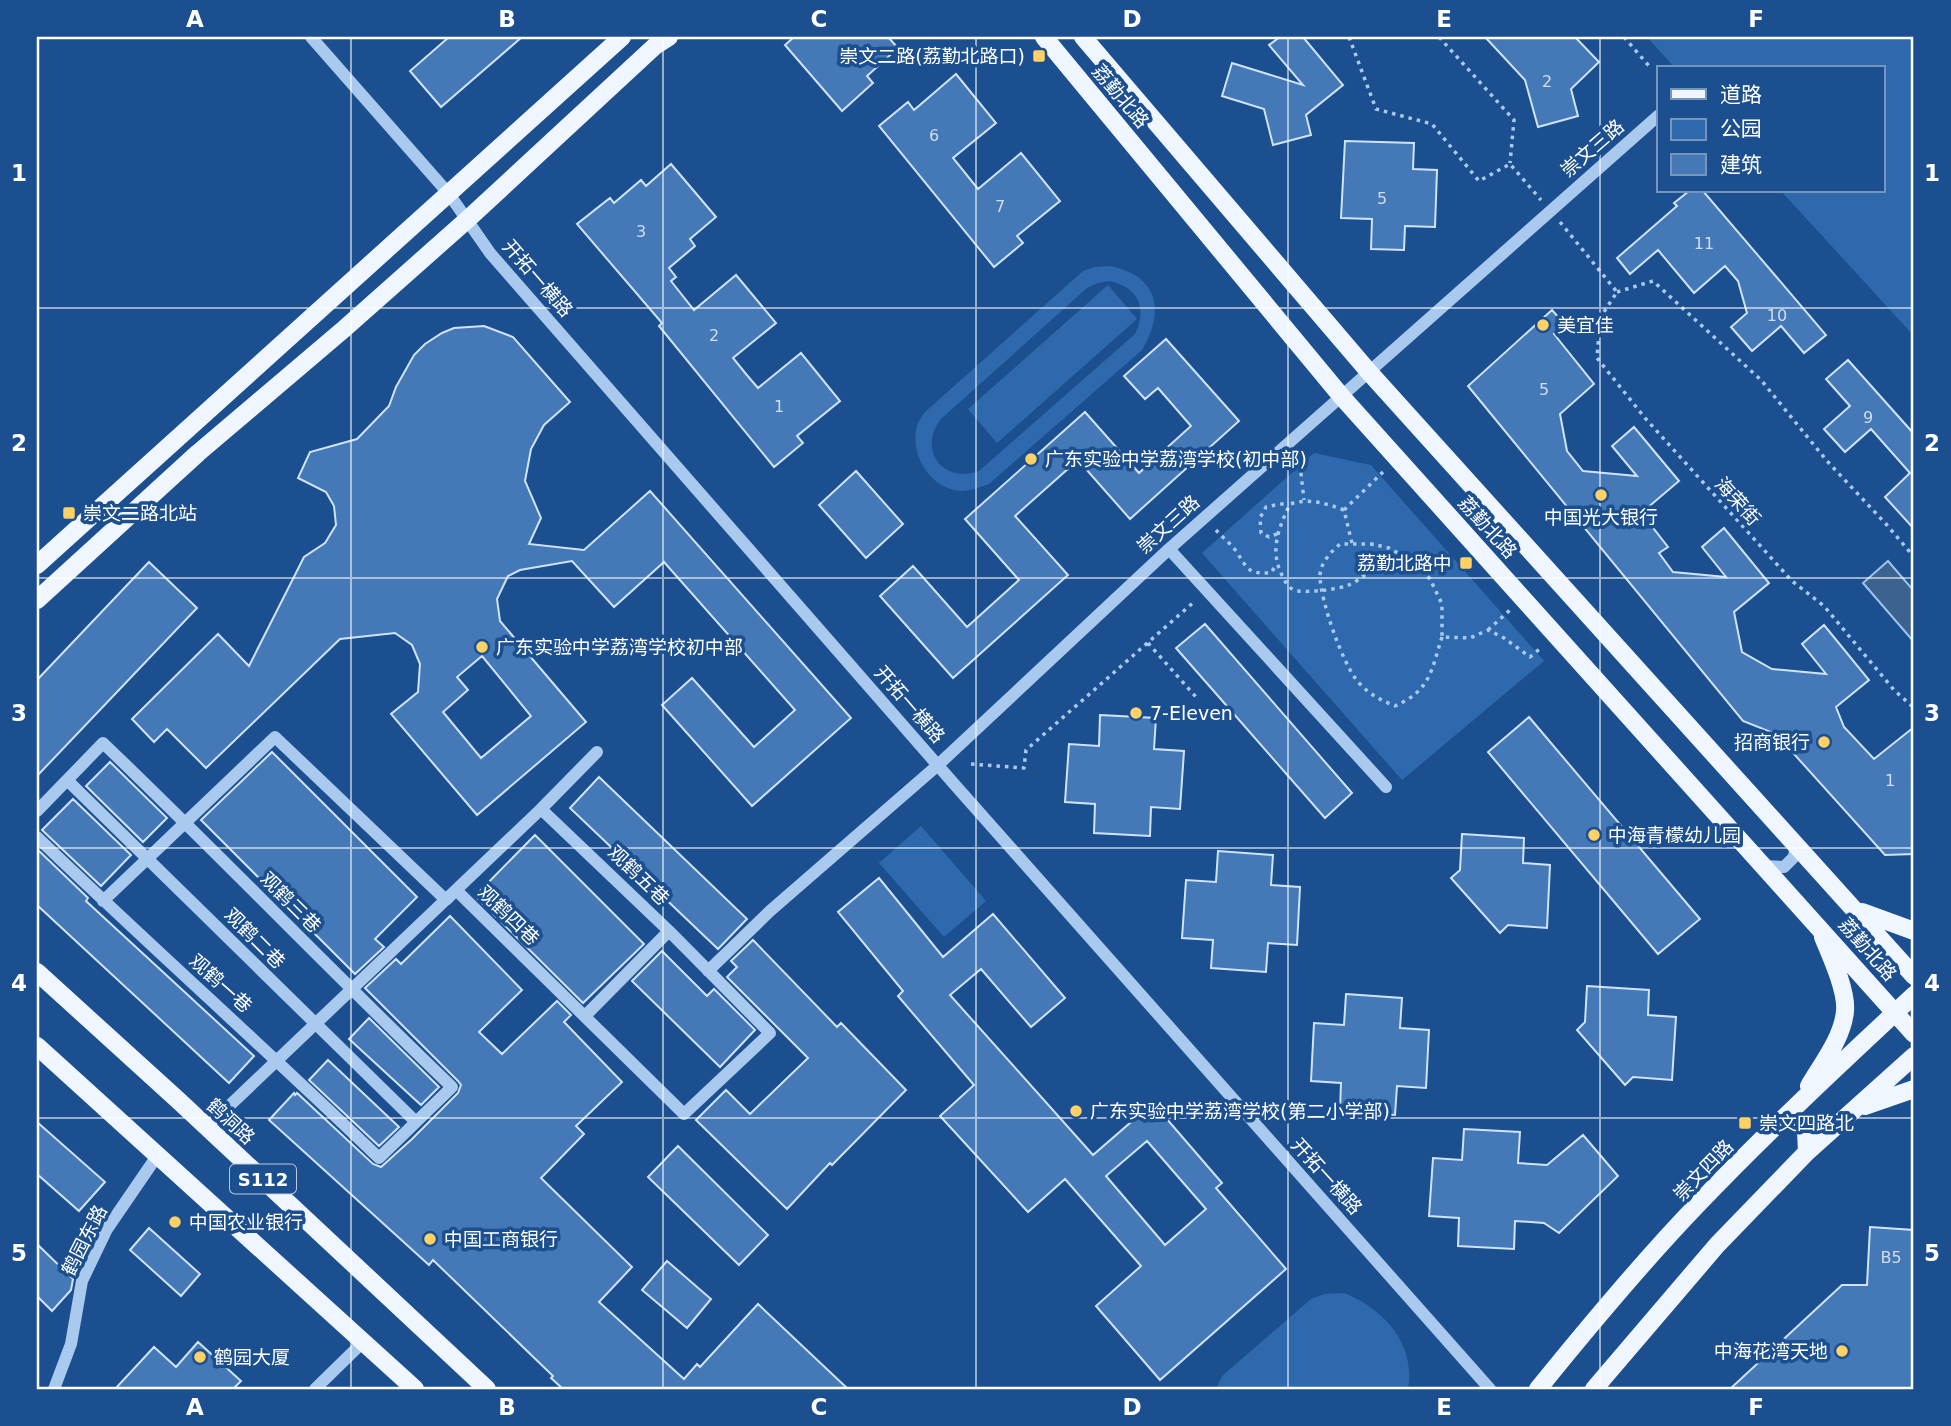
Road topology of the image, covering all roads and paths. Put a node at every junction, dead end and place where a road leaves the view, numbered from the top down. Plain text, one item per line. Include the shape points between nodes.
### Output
1 (311, 37) edge
2 (622, 37) edge
3 (669, 37) edge
4 (1044, 37) edge
5 (1083, 37) edge
6 (1349, 37) edge
7 (1439, 37) edge
8 (1624, 37) edge
9 (1649, 66) dead end
10 (1657, 117) edge
11 (1510, 164) junction
12 (449, 194) junction
13 (1550, 211) junction
14 (468, 219) junction
15 (1616, 292) junction
16 (1369, 372) junction
17 (1342, 397) junction
18 (1299, 456) dead end
19 (1387, 468) dead end
20 (1304, 500) junction
21 (1290, 505) junction
22 (1344, 510) junction
23 (1216, 530) dead end
24 (1277, 534) junction
25 (1352, 543) junction
26 (1371, 544) junction
27 (1169, 549) junction
28 (1914, 557) edge
29 (37, 565) edge
30 (1276, 565) junction
31 (1207, 590) junction
32 (1323, 590) junction
33 (37, 600) edge
34 (1512, 609) dead end
35 (1488, 630) junction
36 (1442, 637) junction
37 (1148, 643) junction
38 (1546, 644) dead end
39 (1196, 697) dead end
40 (1914, 708) edge
41 (597, 752) dead end
42 (971, 764) dead end
43 (938, 765) junction
44 (67, 780) junction
45 (1386, 787) dead end
46 (541, 809) junction
47 (37, 811) edge
48 (185, 821) junction
49 (37, 837) edge
50 (1796, 842) junction
51 (148, 859) junction
52 (1765, 866) junction
53 (456, 890) junction
54 (446, 900) junction
55 (103, 901) junction
56 (1857, 910) junction
57 (1818, 924) junction
58 (669, 931) junction
59 (1914, 931) edge
60 (708, 971) junction
61 (37, 972) edge
62 (1914, 975) edge
63 (351, 990) junction
64 (1914, 995) edge
65 (1895, 1013) junction
66 (585, 1016) junction
67 (315, 1024) junction
68 (1914, 1034) edge
69 (37, 1046) edge
70 (1914, 1056) edge
71 (277, 1060) junction
72 (1914, 1089) edge
73 (1800, 1101) junction
74 (1852, 1111) junction
75 (684, 1114) joint
76 (416, 1122) junction
77 (1778, 1124) junction
78 (207, 1127) junction
79 (1807, 1152) junction
80 (157, 1156) junction
81 (363, 1342) junction
82 (54, 1389) edge
83 (316, 1389) edge
84 (415, 1389) edge
85 (487, 1389) edge
86 (1490, 1389) edge
87 (1538, 1389) edge
88 (1594, 1389) edge

1 - 12 street, 开拓一横路
2 - 12 main road
3 - 14 main road
4 - 17 main road, 荔勤北路
5 - 16 main road, 荔勤北路
6 - 11 path via 1376,109 1432,124 1479,181
7 - 11 path via 1514,120
8 - 9 path
10 - 13 street, 崇文三路
11 - 13 path
12 - 14 street, 开拓一横路
12 - 29 main road
13 - 15 path
13 - 16 street, 崇文三路
14 - 33 main road via 198,453
14 - 43 street, 开拓一横路 via 490,253
15 - 28 path via 1653,281 1684,307 1761,380
15 - 40 path, 海荣街 via 1600,318 1597,358 1792,581 1824,606
16 - 17 street, 崇文三路
16 - 50 main road, 荔勤北路
17 - 27 street, 崇文三路
17 - 52 main road, 荔勤北路
18 - 20 path
19 - 22 path
20 - 21 path
20 - 22 path
21 - 24 path
21 - 24 path via 1266,507 1260,518 1261,533
22 - 25 path
23 - 30 path via 1255,573 1271,573
24 - 30 path
25 - 26 path
25 - 32 path via 1340,544 1329,555 1320,574
26 - 32 path via 1369,571 1354,585
26 - 36 path via 1414,562 1430,579 1442,604
27 - 31 street
27 - 43 street, 崇文三路
30 - 32 path via 1287,586 1297,591
31 - 37 path
31 - 45 street
32 - 36 path via 1339,645 1356,681 1374,697 1395,706 1413,698 1427,682
34 - 35 path
35 - 36 path via 1470,638
35 - 38 path via 1530,657
37 - 39 path
37 - 42 path via 1026,750 1024,768
41 - 46 street
43 - 60 street, 崇文三路
43 - 86 street, 开拓一横路
44 - 47 street
44 - 48 street, 观鹤三巷 via 103,743
44 - 51 street, 观鹤二巷
46 - 53 street
46 - 58 street, 观鹤五巷
48 - 51 street
48 - 54 street, 观鹤四巷 via 275,737
48 - 63 street, 观鹤三巷
49 - 55 street, 观鹤一巷
50 - 52 street via 1794,857 1784,867
50 - 56 main road, 荔勤北路
51 - 55 street
51 - 67 street, 观鹤二巷
52 - 57 main road, 荔勤北路
53 - 54 street, 观鹤四巷
53 - 66 street, 观鹤四巷
54 - 63 street
55 - 71 street, 观鹤一巷
56 - 59 main road
56 - 62 main road, 荔勤北路
57 - 65 main road, 荔勤北路
57 - 73 main road via 1846,1011 1838,1035
58 - 60 street, 观鹤五巷
58 - 66 street
60 - 75 street, 观鹤五巷 via 770,1033
61 - 78 main road, 鹤洞路 / S112
63 - 67 street
63 - 76 street, 观鹤三巷 via 452,1087
64 - 65 main road, 崇文四路
65 - 68 main road, 荔勤北路
65 - 73 main road, 崇文四路
66 - 75 street, 观鹤四巷
67 - 71 street
67 - 76 street, 观鹤二巷
69 - 80 main road, S112
70 - 74 main road
71 - 76 street, 观鹤一巷 via 379,1158
71 - 78 street
72 - 74 main road
73 - 77 main road, 崇文四路
74 - 79 main road
77 - 79 main road via 1795,1121 1806,1131
77 - 87 main road, 崇文四路 via 1697,1205
78 - 85 main road, 鹤洞路 / S112
79 - 88 main road via 1717,1245
80 - 81 main road, S112
80 - 82 street, 鹤园东路 via 107,1229 82,1281 71,1344
81 - 83 street
81 - 84 main road, S112

